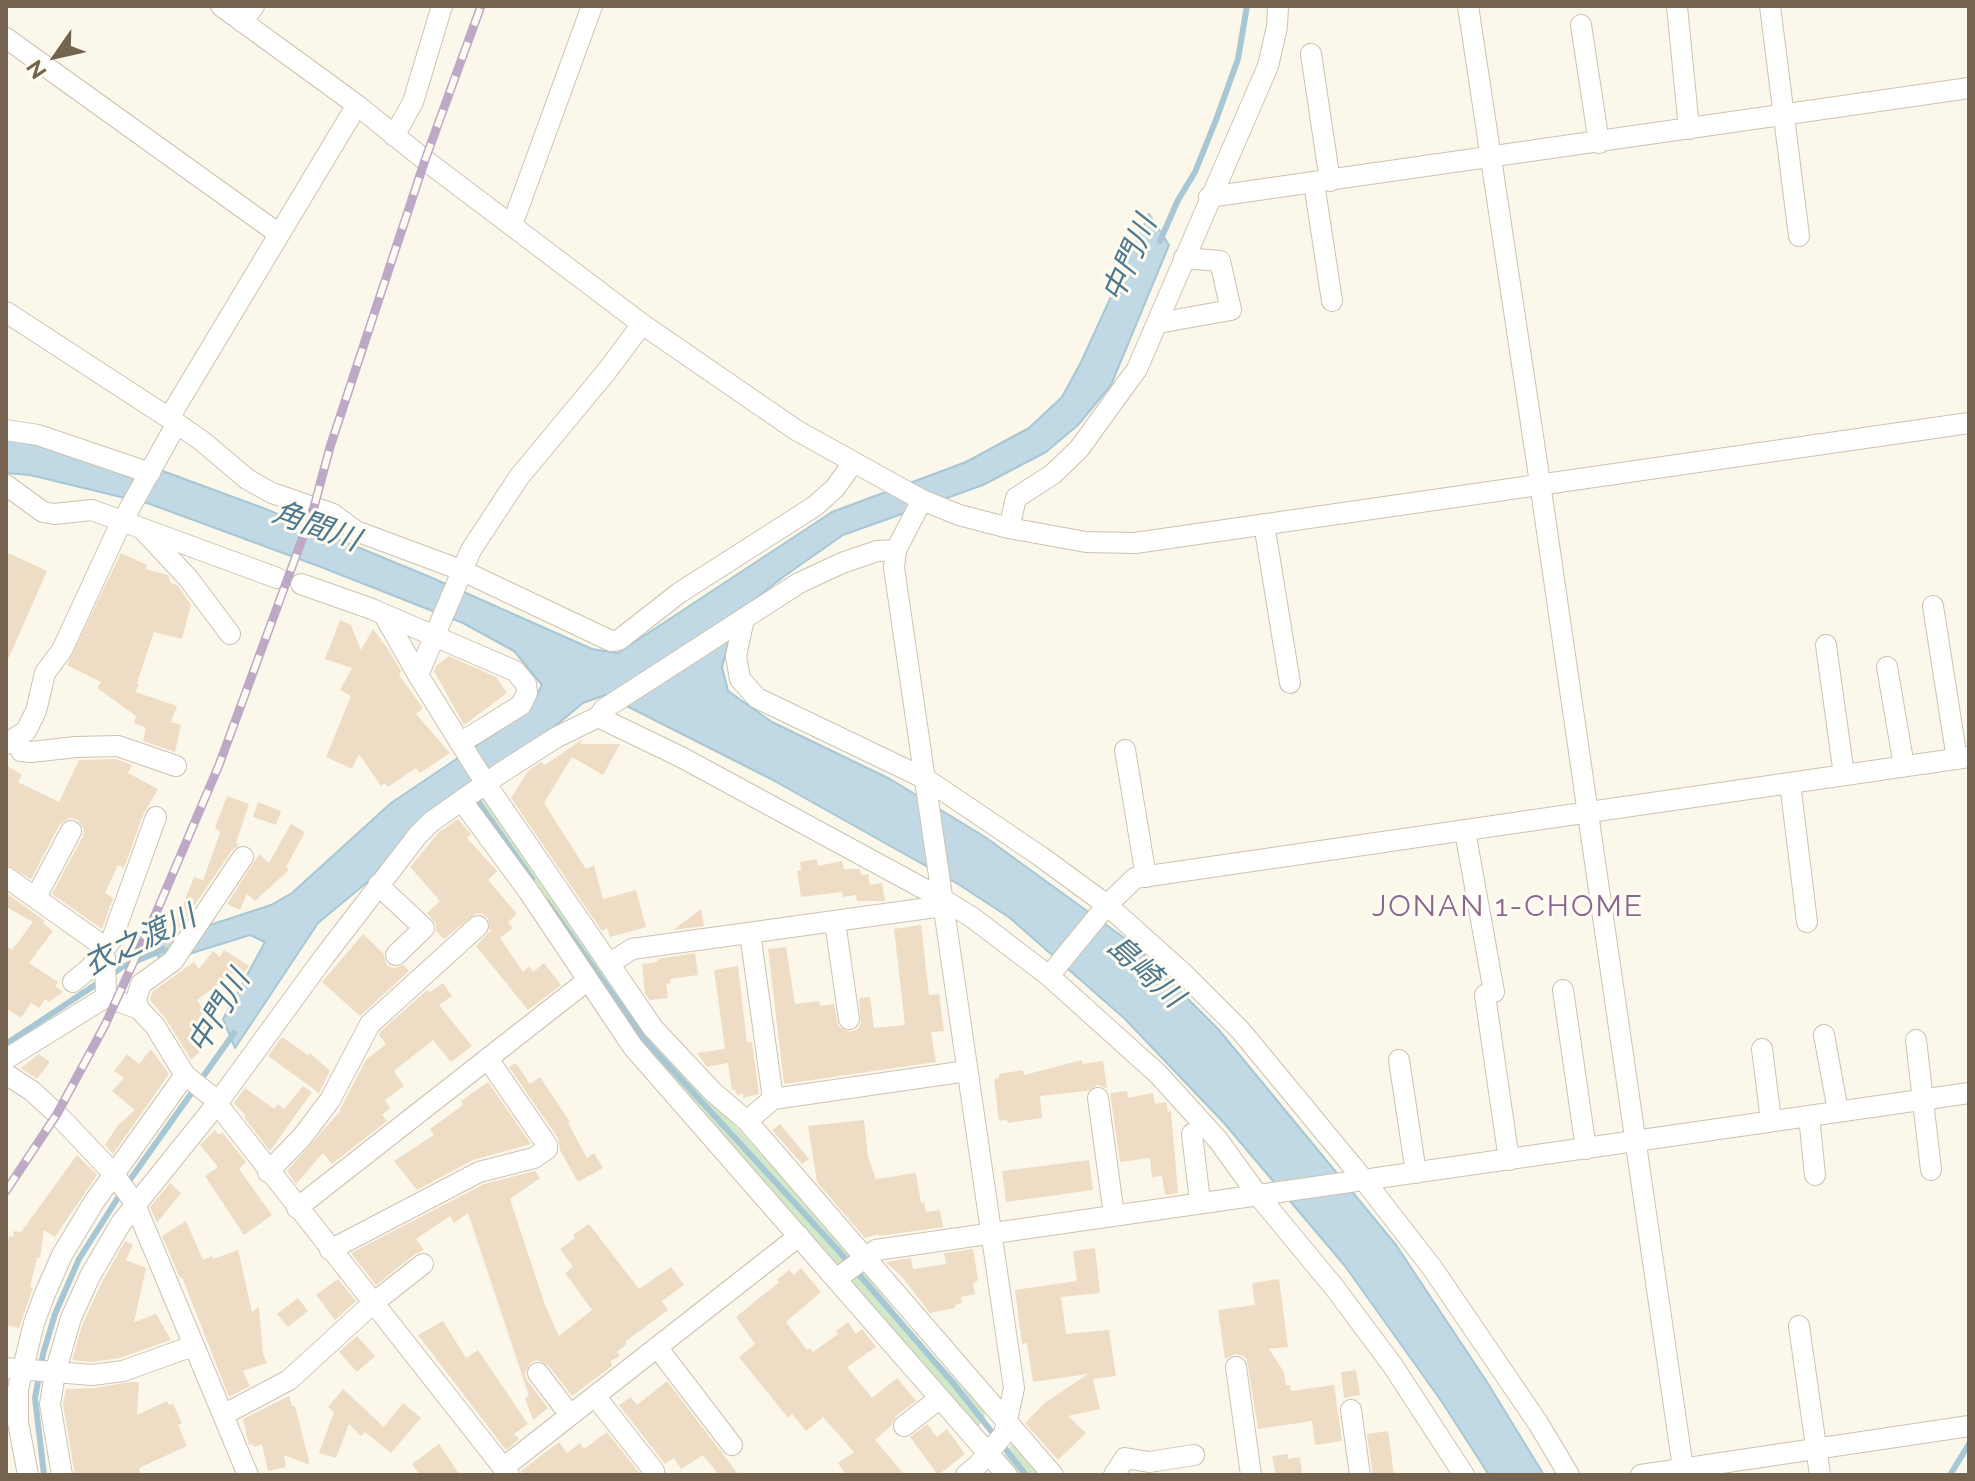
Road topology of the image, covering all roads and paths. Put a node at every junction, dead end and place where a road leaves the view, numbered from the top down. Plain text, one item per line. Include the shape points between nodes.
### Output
1 (221, 6) edge
2 (442, 6) edge
3 (592, 6) edge
4 (1278, 6) edge
5 (1468, 6) edge
6 (1677, 6) edge
7 (1770, 6) edge
8 (248, 14) edge
9 (1581, 25) dead end
10 (6, 38) edge
11 (1311, 54) dead end
12 (1969, 88) edge
13 (357, 105) junction
14 (1783, 115) junction
15 (1689, 129) junction
16 (394, 136) junction
17 (1599, 143) junction
18 (1491, 159) junction
19 (1322, 182) junction
20 (1209, 197) junction
21 (512, 225) junction
22 (279, 234) junction
23 (1799, 236) dead end
24 (1184, 258) junction
25 (1332, 301) dead end
26 (6, 312) edge
27 (1158, 323) junction
28 (642, 324) junction
29 (173, 420) junction
30 (1969, 423) edge
31 (6, 430) edge
32 (853, 463) junction
33 (149, 475) junction
34 (1540, 483) junction
35 (6, 485) edge
36 (922, 500) junction
37 (130, 522) junction
38 (1264, 524) junction
39 (1009, 528) junction
40 (896, 550) junction
41 (460, 573) junction
42 (277, 578) dead end
43 (301, 584) dead end
44 (1933, 606) dead end
45 (384, 615) junction
46 (737, 624) junction
47 (230, 634) dead end
48 (436, 634) junction
49 (1826, 645) dead end
50 (1887, 667) dead end
51 (418, 675) junction
52 (1290, 683) dead end
53 (601, 713) junction
54 (11, 742) edge
55 (462, 745) junction
56 (1125, 750) dead end
57 (1963, 758) edge
58 (176, 766) dead end
59 (1904, 766) junction
60 (1844, 775) junction
61 (484, 781) junction
62 (1790, 783) junction
63 (927, 785) junction
64 (462, 801) junction
65 (1588, 813) junction
66 (156, 817) dead end
67 (71, 831) dead end
68 (1465, 831) junction
69 (243, 857) dead end
70 (6, 877) edge
71 (1146, 877) junction
72 (378, 885) junction
73 (941, 895) junction
74 (36, 897) junction
75 (1104, 909) junction
76 (835, 922) junction
77 (1807, 922) dead end
78 (478, 926) dead end
79 (750, 933) junction
80 (198, 953) dead end
81 (104, 954) junction
82 (396, 955) dead end
83 (174, 959) junction
84 (609, 964) junction
85 (1052, 973) junction
86 (588, 980) junction
87 (73, 982) dead end
88 (1563, 990) dead end
89 (106, 995) junction
90 (139, 1009) junction
91 (849, 1019) dead end
92 (1824, 1035) dead end
93 (1916, 1040) dead end
94 (1762, 1049) dead end
95 (6, 1059) edge
96 (488, 1059) junction
97 (1399, 1060) dead end
98 (967, 1071) junction
99 (6, 1074) edge
100 (186, 1077) junction
101 (1969, 1093) edge
102 (1098, 1098) dead end
103 (773, 1099) junction
104 (1922, 1100) junction
105 (213, 1101) junction
106 (1838, 1111) junction
107 (1809, 1116) junction
108 (747, 1121) junction
109 (1771, 1121) junction
110 (1192, 1134) dead end
111 (1635, 1142) junction
112 (1586, 1149) junction
113 (1509, 1160) junction
114 (1931, 1170) dead end
115 (268, 1172) junction
116 (1416, 1173) junction
117 (114, 1175) junction
118 (1815, 1175) dead end
119 (1359, 1180) junction
120 (1262, 1194) junction
121 (1200, 1202) junction
122 (135, 1204) junction
123 (297, 1208) junction
124 (1114, 1215) junction
125 (990, 1235) junction
126 (799, 1236) junction
127 (330, 1250) junction
128 (863, 1258) junction
129 (423, 1264) dead end
130 (836, 1279) junction
131 (372, 1304) junction
132 (1799, 1326) dead end
133 (193, 1346) junction
134 (657, 1347) junction
135 (1236, 1367) dead end
136 (17, 1369) edge
137 (54, 1373) junction
138 (538, 1373) dead end
139 (595, 1396) junction
140 (939, 1399) junction
141 (1351, 1410) dead end
142 (223, 1415) junction
143 (570, 1415) junction
144 (904, 1426) dead end
145 (1969, 1426) edge
146 (998, 1440) junction
147 (732, 1445) dead end
148 (1816, 1449) junction
149 (1194, 1455) dead end
150 (506, 1471) edge
151 (654, 1471) dead end
152 (1683, 1472) edge
153 (28, 1475) edge
154 (62, 1475) edge
155 (248, 1475) edge
156 (966, 1475) edge
157 (1007, 1475) edge
158 (1053, 1475) edge
159 (1114, 1475) edge
160 (1251, 1475) edge
161 (1360, 1475) edge
162 (1464, 1475) edge
163 (1569, 1475) edge
164 (1641, 1475) edge
165 (1820, 1475) edge

1 - 8 street
2 - 16 street via 413,102
3 - 21 street
4 - 20 street via 1268,66
5 - 18 street
6 - 15 street
7 - 14 street
8 - 13 street
9 - 17 street
10 - 22 street
11 - 19 street
12 - 14 street
13 - 16 street
13 - 22 street
14 - 15 street
14 - 23 street
15 - 17 street
16 - 21 street
17 - 18 street
18 - 19 street
18 - 34 street
19 - 20 street
19 - 25 street
20 - 24 street
21 - 28 street
22 - 29 street
24 - 27 street
24 - 27 street via 1220,261 1231,310
26 - 29 street
27 - 39 street via 1137,369 1079,449 1016,498
28 - 32 street
28 - 41 street via 519,477
29 - 33 street
29 - 41 street via 272,493 333,514 356,531
30 - 34 street
31 - 33 street via 38,435
32 - 36 street
32 - 41 street via 815,506 679,593 619,640 611,641
33 - 37 street
34 - 38 street
34 - 65 street
35 - 37 street via 43,512 92,510
36 - 39 street
36 - 40 street
37 - 42 street
37 - 47 street via 188,578
37 - 54 street via 45,673 26,731
38 - 39 street via 1135,543 1086,542
38 - 52 street
40 - 46 street via 877,551 816,574
40 - 63 street via 894,568
41 - 48 street
43 - 45 street
44 - 57 street
45 - 48 street
45 - 51 street
46 - 53 street
46 - 63 street via 740,679 757,698
48 - 51 street
48 - 55 street via 515,671 526,684 521,705
49 - 60 street
50 - 59 street
51 - 55 street
53 - 61 street
53 - 73 street
54 - 58 street via 31,752 118,746
55 - 61 street
56 - 71 street
57 - 59 street
59 - 60 street
60 - 62 street
61 - 64 street
61 - 84 street
62 - 65 street
62 - 77 street
63 - 73 street
63 - 75 street via 1040,856
64 - 72 street via 431,822
64 - 86 street
65 - 68 street
65 - 111 street
66 - 81 street
67 - 74 street
68 - 71 street
68 - 113 street
69 - 83 street
70 - 74 street
71 - 75 street via 1135,878
72 - 82 street via 424,928
72 - 105 street
73 - 76 street
73 - 85 street
73 - 98 street
74 - 81 street via 99,943
75 - 85 street
75 - 119 street via 1185,975 1241,1031
76 - 79 street
76 - 91 street
78 - 115 street via 370,1024 330,1100
79 - 84 street via 632,949
79 - 103 street
80 - 83 street
81 - 87 street
81 - 89 street
83 - 90 street via 141,984
84 - 108 street via 670,1049
85 - 120 street via 1158,1074
86 - 96 street
86 - 126 street via 633,1047
88 - 112 street
89 - 90 street
89 - 95 street
90 - 100 street
92 - 106 street
93 - 104 street
94 - 109 street
96 - 123 street
96 - 127 street via 547,1149 534,1158 479,1172
97 - 116 street
98 - 103 street
98 - 125 street
99 - 117 street via 57,1114
100 - 105 street
100 - 117 street
101 - 104 street
102 - 124 street
103 - 108 street
104 - 106 street
104 - 114 street
105 - 115 street
105 - 122 street
106 - 107 street
107 - 109 street
107 - 118 street
108 - 128 street
109 - 111 street
110 - 121 street
111 - 112 street
111 - 152 street
112 - 113 street
113 - 116 street
115 - 123 street
116 - 119 street
117 - 122 street
117 - 136 street via 62,1255
119 - 120 street
119 - 163 street via 1433,1269
120 - 121 street
120 - 162 street via 1384,1354
121 - 124 street
122 - 133 street
122 - 137 street via 90,1276
123 - 127 street
124 - 125 street
125 - 128 street via 876,1250
125 - 146 street via 1014,1388
126 - 130 street
126 - 134 street
127 - 131 street
128 - 130 street
128 - 146 street
129 - 131 street
130 - 140 street
131 - 142 street via 289,1380
131 - 150 street
132 - 148 street
133 - 137 street via 123,1371
133 - 142 street
134 - 139 street
134 - 147 street
135 - 160 street
136 - 137 street
136 - 153 street via 18,1422
137 - 154 street via 50,1404
138 - 143 street
139 - 143 street
139 - 151 street
140 - 144 street
140 - 146 street
141 - 161 street
142 - 155 street
143 - 150 street
145 - 148 street
146 - 156 street
146 - 157 street
146 - 158 street
148 - 152 street
148 - 165 street
149 - 159 street via 1149,1462 1125,1458
152 - 164 street

